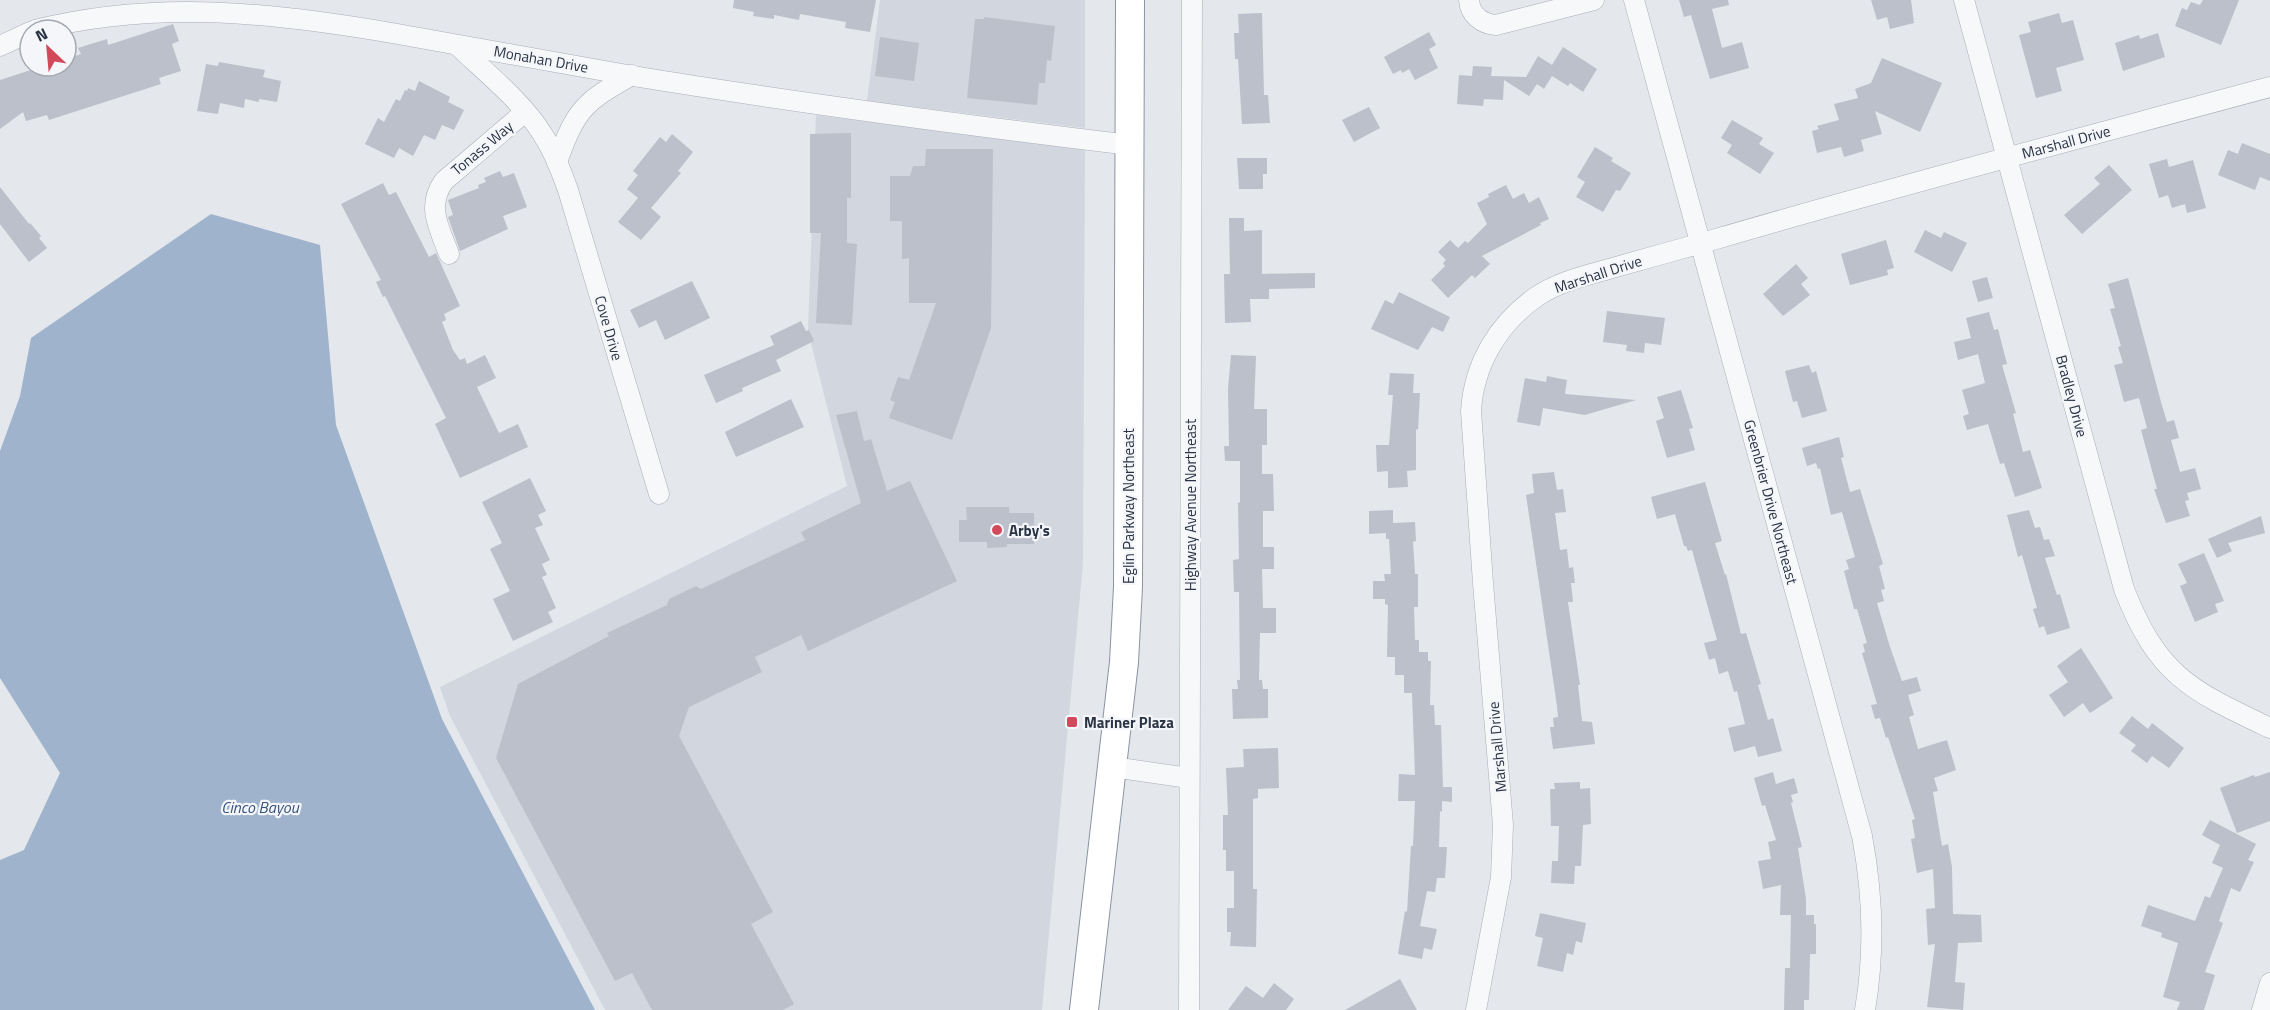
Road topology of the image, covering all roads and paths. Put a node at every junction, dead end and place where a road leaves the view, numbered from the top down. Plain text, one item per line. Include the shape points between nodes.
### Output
1 (1130, 0) edge
2 (1192, 0) edge
3 (1469, 0) edge
4 (1594, 0) edge
5 (1634, 0) edge
6 (1964, 0) edge
7 (77, 18) edge
8 (18, 38) edge
9 (457, 45) junction
10 (0, 46) edge
11 (632, 75) junction
12 (2270, 87) edge
13 (525, 112) junction
14 (1130, 145) junction
15 (2007, 158) junction
16 (557, 162) junction
17 (1700, 243) junction
18 (449, 254) dead end
19 (659, 494) dead end
20 (2270, 728) edge
21 (1113, 766) junction
22 (1189, 778) junction
23 (2270, 983) edge
24 (1084, 1010) edge
25 (1189, 1010) edge
26 (1476, 1010) edge
27 (1865, 1010) edge
28 (2262, 1010) edge

1 - 14 highway, Eglin Parkway Northeast
2 - 22 street, Highway Avenue Northeast
3 - 4 street via 1477,18 1496,25
5 - 17 street, Greenbrier Drive Northeast
6 - 15 street, Bradley Drive
7 - 9 street, Monahan Drive via 105,10 169,4 212,6
8 - 10 street
9 - 11 street, Monahan Drive
9 - 13 street, Cove Drive
11 - 14 street, Monahan Drive via 880,114
11 - 16 street via 598,95 582,110 569,128
12 - 15 street, Marshall Drive
13 - 16 street, Cove Drive via 543,134
13 - 18 street, Tonass Way via 438,189 434,215
14 - 21 highway, Eglin Parkway Northeast via 1128,587
15 - 17 street, Marshall Drive
15 - 20 street, Bradley Drive via 2124,589 2137,622 2176,675 2201,694
16 - 19 street, Cove Drive
17 - 26 street, Marshall Drive via 1556,285 1537,296 1496,336 1472,395 1503,825 1501,878
17 - 27 street, Greenbrier Drive Northeast via 1862,836 1872,923
21 - 22 street
21 - 24 highway, Eglin Parkway Northeast
22 - 25 street, Highway Avenue Northeast
23 - 28 street

